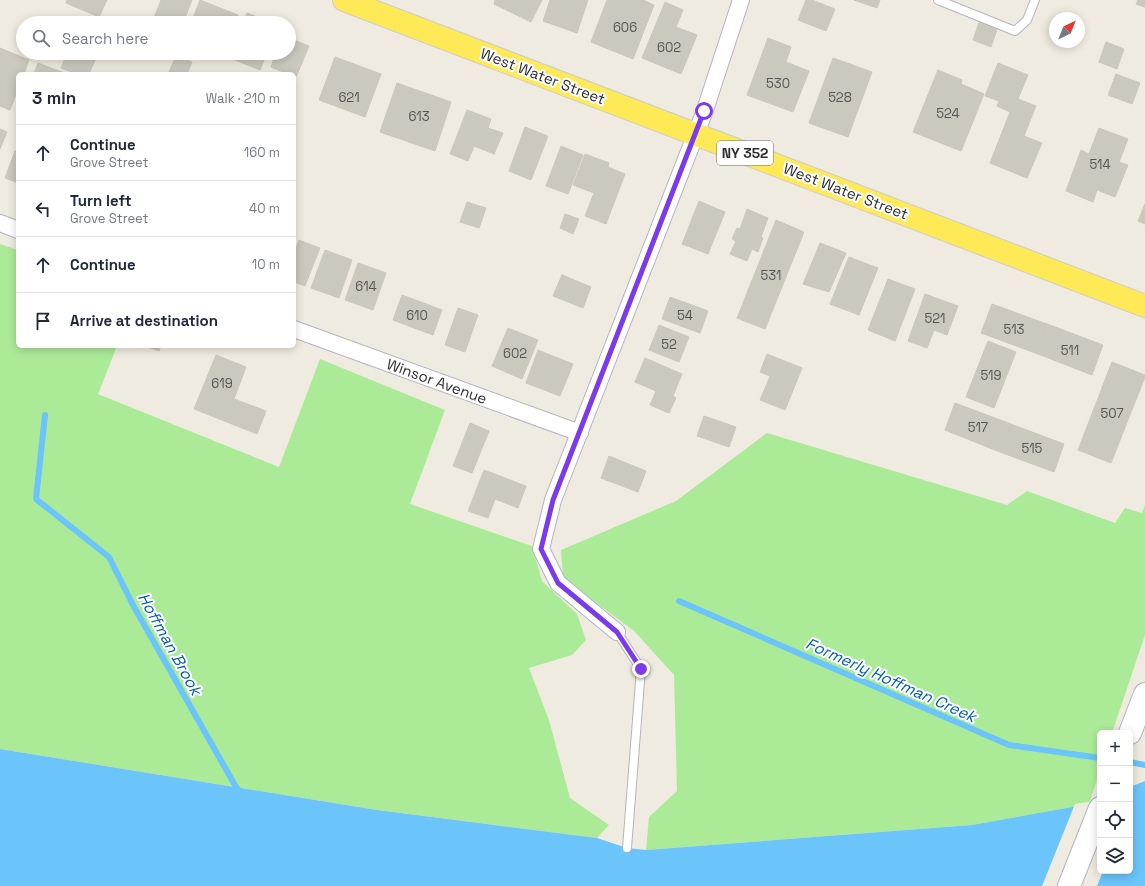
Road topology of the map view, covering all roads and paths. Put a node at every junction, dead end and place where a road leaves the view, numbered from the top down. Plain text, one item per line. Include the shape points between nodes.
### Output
1 (344, 0) edge
2 (741, 0) edge
3 (938, 0) edge
4 (1035, 0) edge
5 (695, 134) junction
6 (0, 223) edge
7 (16, 229) edge
8 (1145, 306) edge
9 (296, 330) edge
10 (580, 433) junction
11 (617, 632) joint
12 (1145, 694) edge
13 (1131, 730) edge
14 (1097, 816) edge
15 (628, 848) dead end
16 (1069, 886) edge

1 - 5 main road, West Water Street / NY 352
2 - 5 street
3 - 4 lane via 1015,31 1027,20
5 - 8 main road, West Water Street / NY 352
5 - 10 street
6 - 7 street
9 - 10 street, Winsor Avenue
10 - 11 street via 553,500 541,549 558,583
11 - 15 lane via 641,669
12 - 13 street
14 - 16 street

